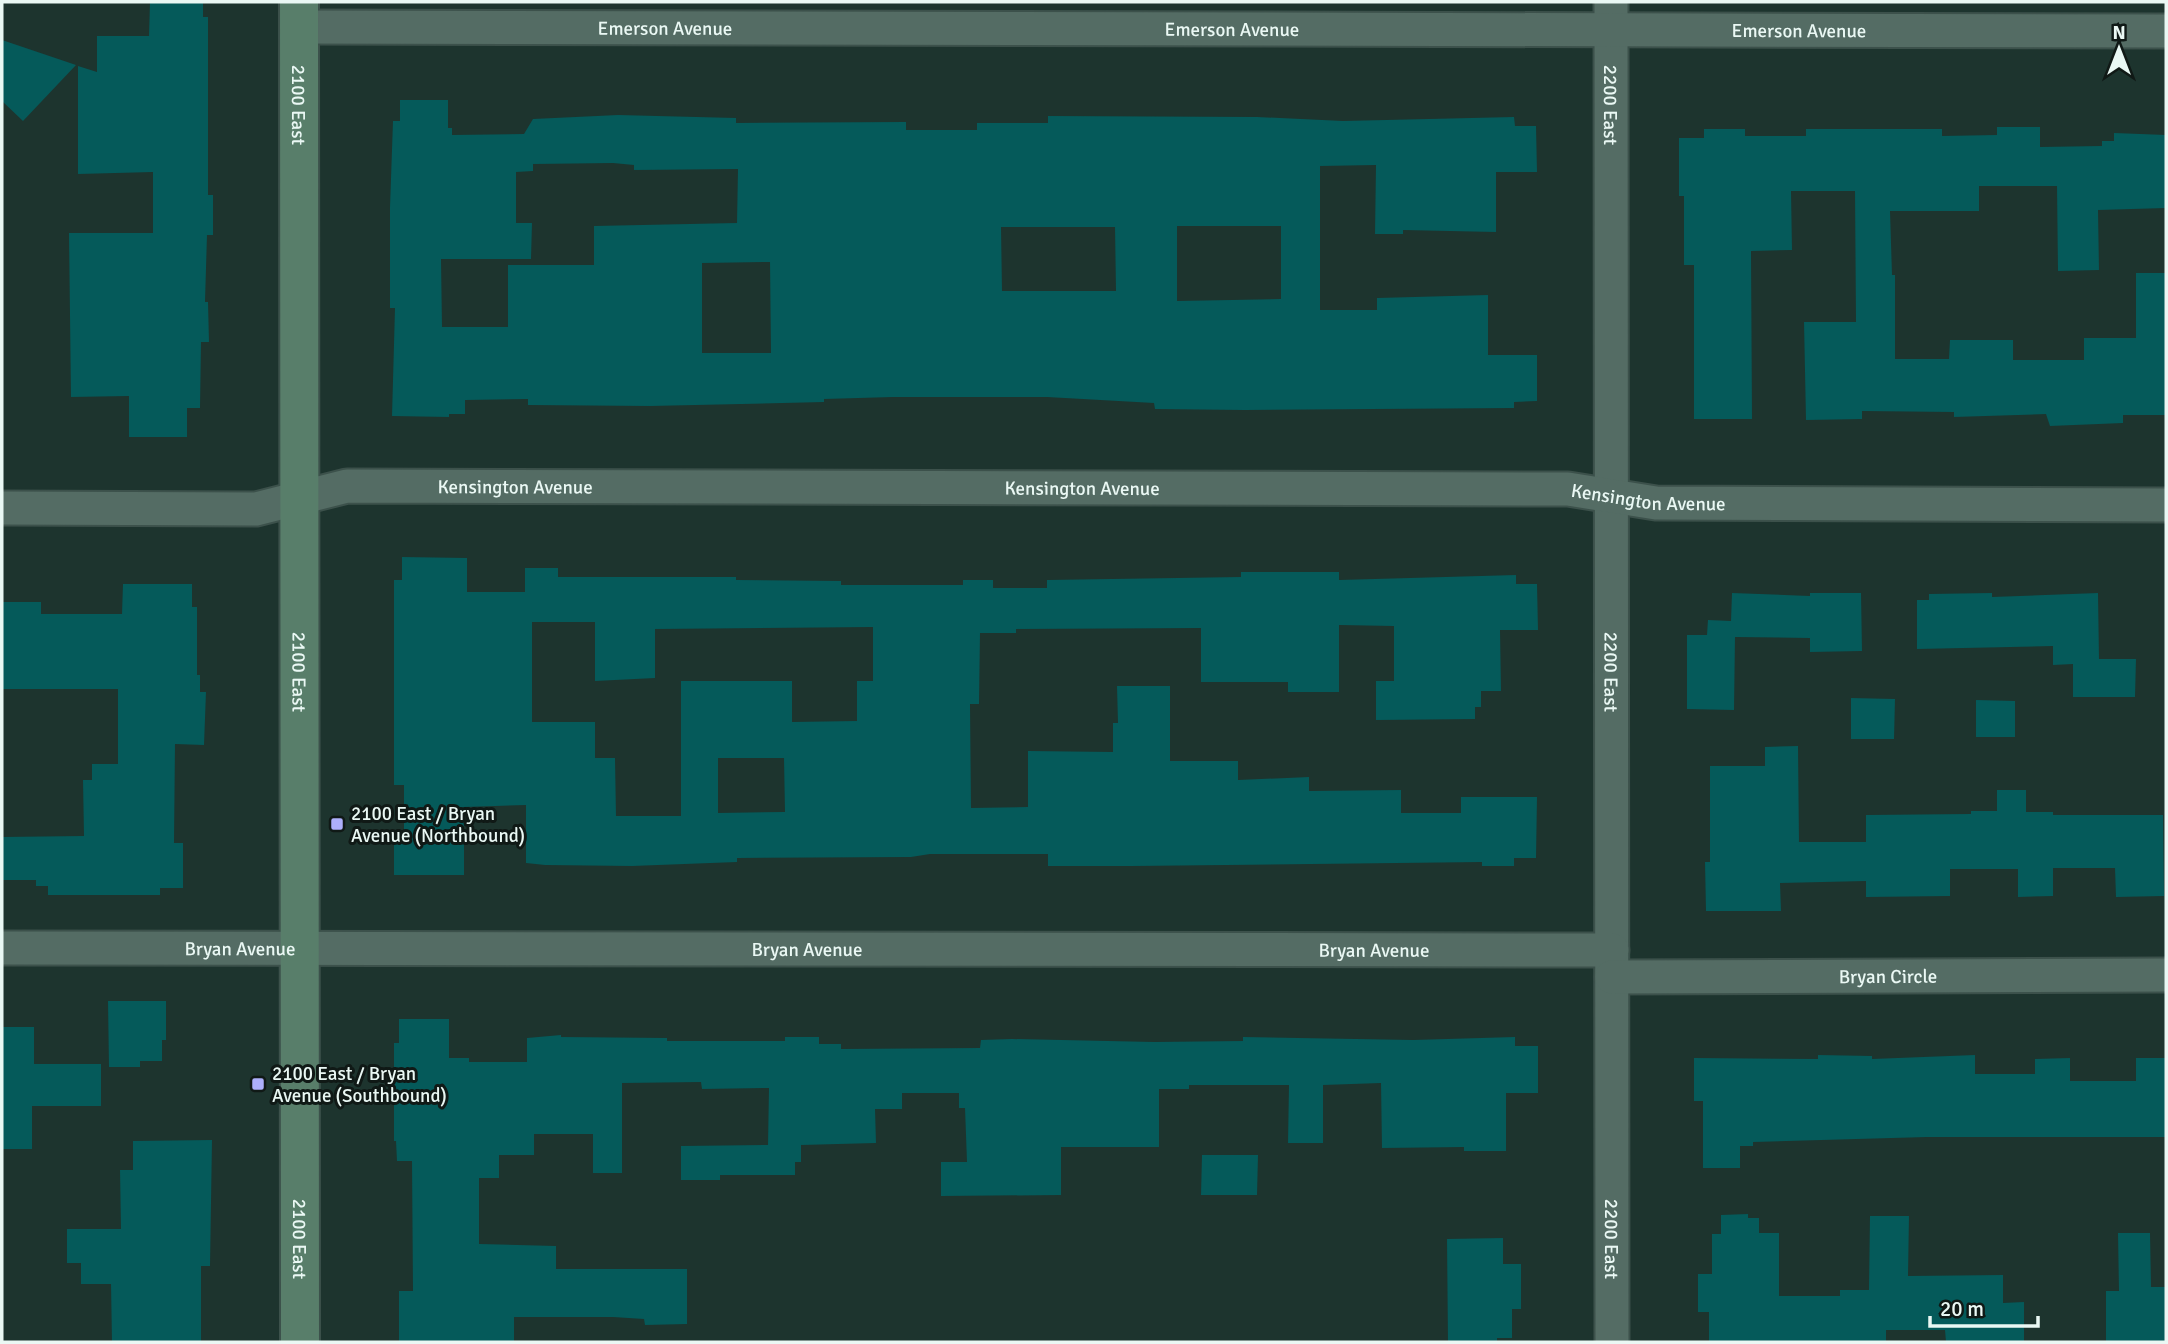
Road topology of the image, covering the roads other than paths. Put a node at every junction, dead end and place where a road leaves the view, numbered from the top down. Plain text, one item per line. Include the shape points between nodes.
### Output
1 (299, 14) edge
2 (1611, 16) edge
3 (2166, 31) edge
4 (1611, 496) junction
5 (299, 499) junction
6 (2166, 505) edge
7 (2, 508) edge
8 (2, 948) edge
9 (300, 948) junction
10 (1612, 964) junction
11 (2166, 975) edge
12 (300, 1342) edge
13 (1612, 1342) edge

1 - 2 street, Emerson Avenue
1 - 5 street, 2100 East
2 - 3 street, Emerson Avenue
2 - 4 street, 2200 East
4 - 5 street, Kensington Avenue via 1568,489 347,486
4 - 6 street, Kensington Avenue via 1656,503
4 - 10 street, 2200 East
5 - 7 street, Kensington Avenue via 256,509
5 - 9 street, 2100 East
8 - 9 street, Bryan Avenue
9 - 10 street, Bryan Avenue
9 - 12 street, 2100 East
10 - 11 street, Bryan Circle
10 - 13 street, 2200 East

